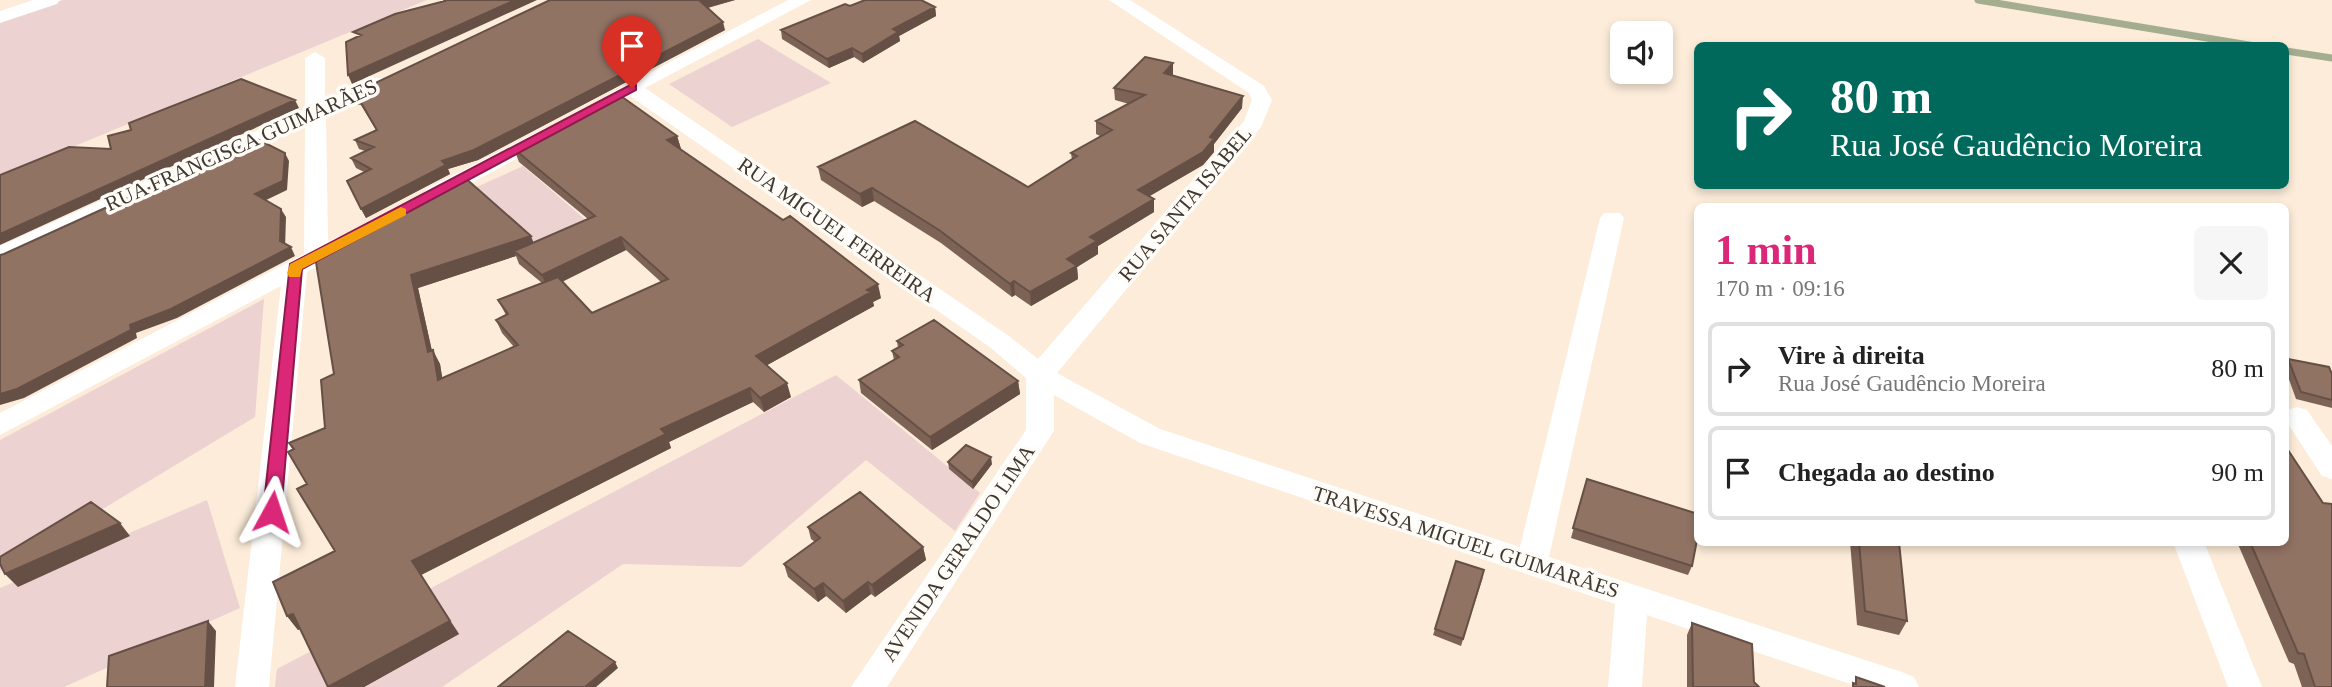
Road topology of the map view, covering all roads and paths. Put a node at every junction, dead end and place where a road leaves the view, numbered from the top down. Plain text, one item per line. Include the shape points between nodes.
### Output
1 (51, 0) edge
2 (802, 0) edge
3 (1118, 0) edge
4 (0, 17) edge
5 (315, 58) dead end
6 (400, 73) edge
7 (632, 88) junction
8 (595, 107) edge
9 (315, 112) junction
10 (571, 120) edge
11 (413, 205) edge
12 (1612, 218) dead end
13 (365, 231) edge
14 (0, 255) edge
15 (306, 262) junction
16 (1040, 375) junction
17 (2297, 417) dead end
18 (0, 425) edge
19 (2332, 468) edge
20 (2190, 546) edge
21 (1532, 564) junction
22 (1632, 597) junction
23 (253, 687) edge
24 (867, 687) edge
25 (1625, 687) edge
26 (1902, 687) edge
27 (2245, 687) edge

1 - 4 street
2 - 7 street
3 - 16 street, RUA SANTA ISABEL via 1257,90 1262,100 1254,124
5 - 9 street
6 - 9 street, RUA FRANCISCA GUIMARÃES
7 - 8 street
7 - 16 street, RUA MIGUEL FERREIRA via 1000,342
9 - 14 street, RUA FRANCISCA GUIMARÃES
9 - 15 street
10 - 11 street
12 - 21 street
13 - 15 street
15 - 18 street
15 - 23 street
16 - 21 street, TRAVESSA MIGUEL GUIMARÃES via 1150,436
16 - 24 street, AVENIDA GERALDO LIMA via 1040,431
17 - 19 street
20 - 27 street
21 - 22 street, TRAVESSA MIGUEL GUIMARÃES
22 - 25 street
22 - 26 street, TRAVESSA MIGUEL GUIMARÃES

